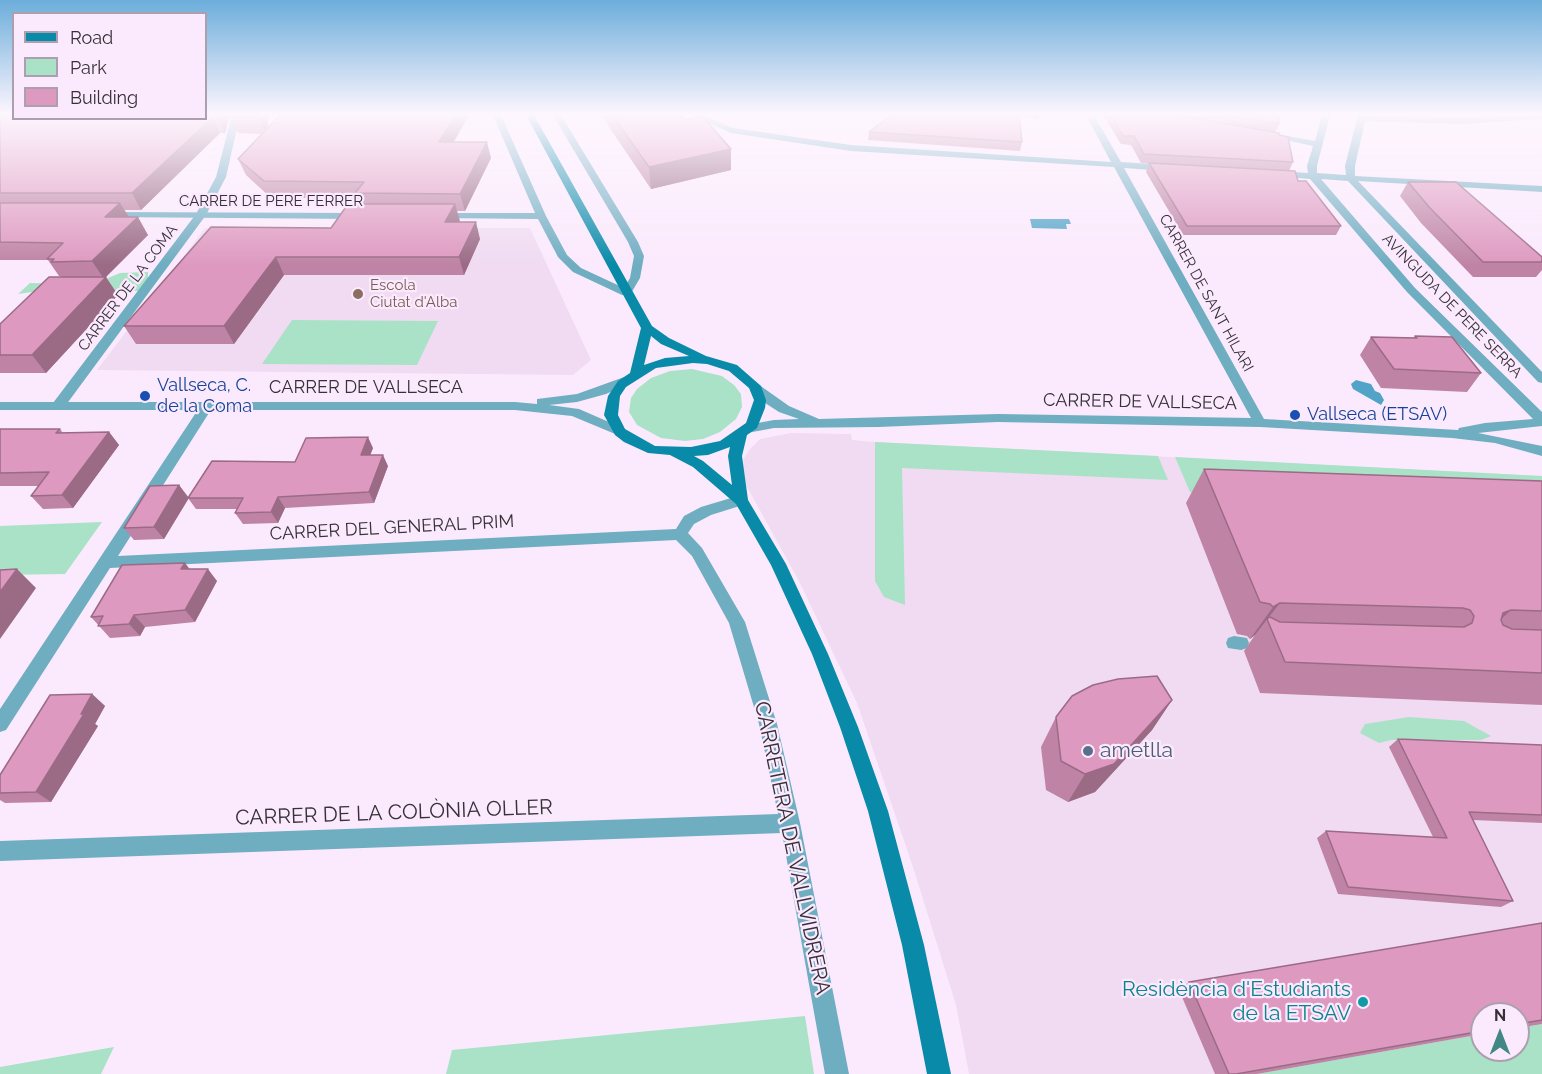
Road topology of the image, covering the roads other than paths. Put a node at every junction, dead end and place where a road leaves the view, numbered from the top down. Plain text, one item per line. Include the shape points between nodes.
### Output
1 (224, 165) edge
2 (519, 165) edge
3 (557, 165) edge
4 (587, 165) edge
5 (1105, 165) edge
6 (1312, 165) edge
7 (1350, 165) edge
8 (1118, 166) junction
9 (1175, 169) edge
10 (1267, 174) edge
11 (1313, 176) junction
12 (1351, 179) junction
13 (1542, 189) edge
14 (95, 215) edge
15 (201, 215) junction
16 (377, 216) edge
17 (424, 216) edge
18 (541, 216) junction
19 (626, 293) junction
20 (647, 328) junction
21 (708, 360) junction
22 (631, 376) junction
23 (1542, 379) edge
24 (755, 386) junction
25 (208, 405) junction
26 (0, 406) edge
27 (58, 406) junction
28 (515, 406) junction
29 (1542, 421) edge
30 (828, 423) junction
31 (1260, 423) junction
32 (620, 432) junction
33 (744, 432) junction
34 (1452, 434) junction
35 (674, 452) junction
36 (1542, 452) edge
37 (741, 500) junction
38 (680, 534) junction
39 (106, 562) junction
40 (0, 724) edge
41 (790, 823) junction
42 (0, 851) edge
43 (837, 1074) edge
44 (939, 1074) edge

1 - 15 street, CARRER DE LA COMA
2 - 18 street
3 - 19 main road
4 - 19 street via 639,256 635,278
5 - 8 street
6 - 11 street
7 - 12 street
8 - 9 street
8 - 31 street, CARRER DE SANT HILARI
10 - 11 street
11 - 12 street
11 - 29 street, AVINGUDA DE PERE SERRA via 1411,290
12 - 13 street
12 - 23 street, AVINGUDA DE PERE SERRA
14 - 15 street, CARRER DE PERE FERRER
15 - 16 street, CARRER DE PERE FERRER
15 - 27 street, CARRER DE LA COMA
17 - 18 street
18 - 19 street via 563,257 577,270
19 - 20 main road
20 - 21 main road via 665,341
20 - 22 main road
21 - 22 main road via 665,362
21 - 24 main road via 733,368
22 - 28 street via 577,398
22 - 32 main road via 614,396 611,415
24 - 30 street, CARRER DE VALLSECA via 784,409
24 - 33 main road via 759,408 752,425
25 - 27 street, CARRER DE VALLSECA
25 - 28 street, CARRER DE VALLSECA
25 - 39 street
26 - 27 street, CARRER DE VALLSECA
28 - 32 street via 574,412
29 - 34 street, CARRER DE VALLSECA
30 - 31 street, CARRER DE VALLSECA via 998,418
30 - 33 street, CARRER DE VALLSECA via 774,424
31 - 34 street, CARRER DE VALLSECA
32 - 35 main road via 653,450
33 - 35 main road via 708,450
33 - 37 main road via 735,456
34 - 36 street, CARRER DE VALLSECA via 1495,439
35 - 37 main road via 698,464
37 - 38 street via 688,520
37 - 44 main road via 782,574 849,727 905,908
38 - 39 street, CARRER DEL GENERAL PRIM
38 - 41 street, CARRETERA DE VALLVIDRERA via 697,552 737,622 768,724
39 - 40 street
41 - 42 street, CARRER DE LA COLÒNIA OLLER
41 - 43 street, CARRETERA DE VALLVIDRERA

